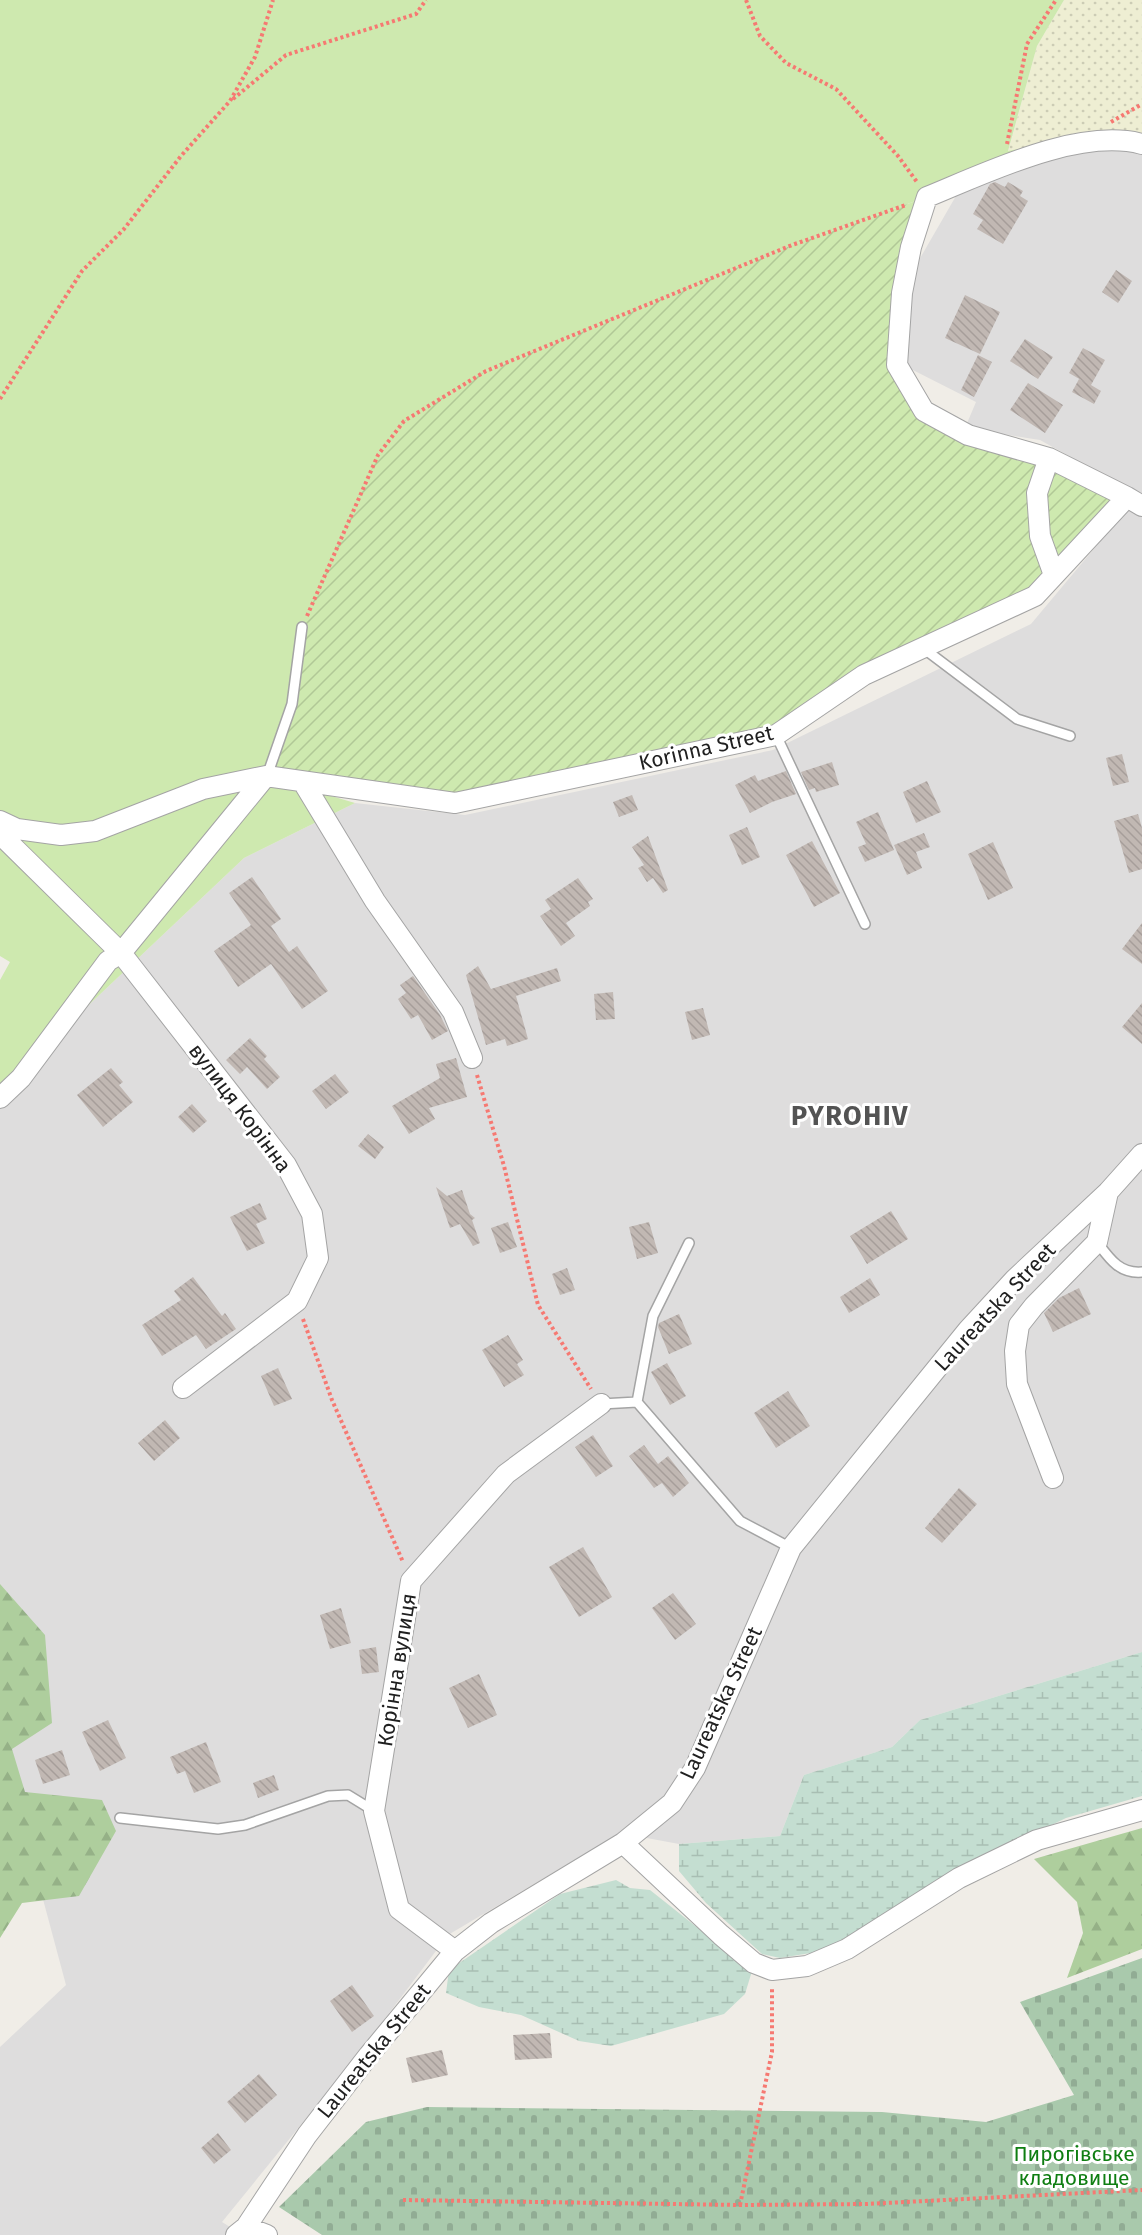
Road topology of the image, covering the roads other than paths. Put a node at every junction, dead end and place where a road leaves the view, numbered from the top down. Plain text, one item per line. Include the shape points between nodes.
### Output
1 (1142, 144) edge
2 (1049, 458) junction
3 (1134, 502) edge
4 (1054, 575) junction
5 (302, 627) road end
6 (923, 648) junction
7 (776, 735) junction
8 (1070, 736) dead end
9 (267, 776) junction
10 (303, 782) junction
11 (0, 821) edge
12 (0, 834) edge
13 (864, 924) dead end
14 (121, 953) junction
15 (472, 1058) road end
16 (0, 1098) edge
17 (1142, 1154) edge
18 (1108, 1192) junction
19 (1097, 1242) junction
20 (689, 1243) dead end
21 (1142, 1272) edge
22 (183, 1388) dead end
23 (637, 1402) junction
24 (601, 1404) joint
25 (1053, 1478) dead end
26 (791, 1548) junction
27 (1142, 1810) edge
28 (374, 1811) junction
29 (120, 1818) dead end
30 (623, 1843) junction
31 (455, 1951) junction
32 (241, 2231) edge
33 (267, 2235) edge

1 - 2 street via 1126,139 1072,144 1002,166 927,197 911,247 902,293 897,365 924,411 968,435
2 - 3 street
2 - 4 street via 1037,493 1040,536
3 - 4 street, Korinna Street
4 - 6 street, Korinna Street via 1035,596
5 - 9 lane via 292,704
6 - 7 street, Korinna Street via 864,675
6 - 8 lane via 1017,719
7 - 10 street, Korinna Street via 455,803
7 - 13 lane
9 - 10 street, Korinna Street
9 - 11 street via 203,789 94,831 61,835 17,829
9 - 14 street
10 - 15 street via 375,902 453,1012
12 - 14 street, вулиця Корінна
14 - 16 street via 108,961 21,1078
14 - 22 street, вулиця Корінна via 286,1165 312,1214 318,1258 297,1301
17 - 18 street, Laureatska Street
18 - 19 street
18 - 26 street, Laureatska Street via 1015,1279 968,1330
19 - 21 lane via 1116,1266
19 - 25 street via 1019,1325 1015,1351 1017,1384
20 - 23 lane via 653,1316
23 - 24 lane
23 - 26 lane via 740,1521
24 - 28 street, Корінна вулиця via 506,1474 411,1581
26 - 30 street, Laureatska Street via 695,1768 672,1803
27 - 30 street via 1036,1839 959,1878 847,1949 807,1966 772,1970 754,1963 721,1935
28 - 29 lane via 348,1795 328,1796 245,1825 218,1829
28 - 31 street, Корінна вулиця via 399,1909
30 - 31 street, Laureatska Street via 491,1923
31 - 32 street, Laureatska Street via 307,2135
32 - 33 street

